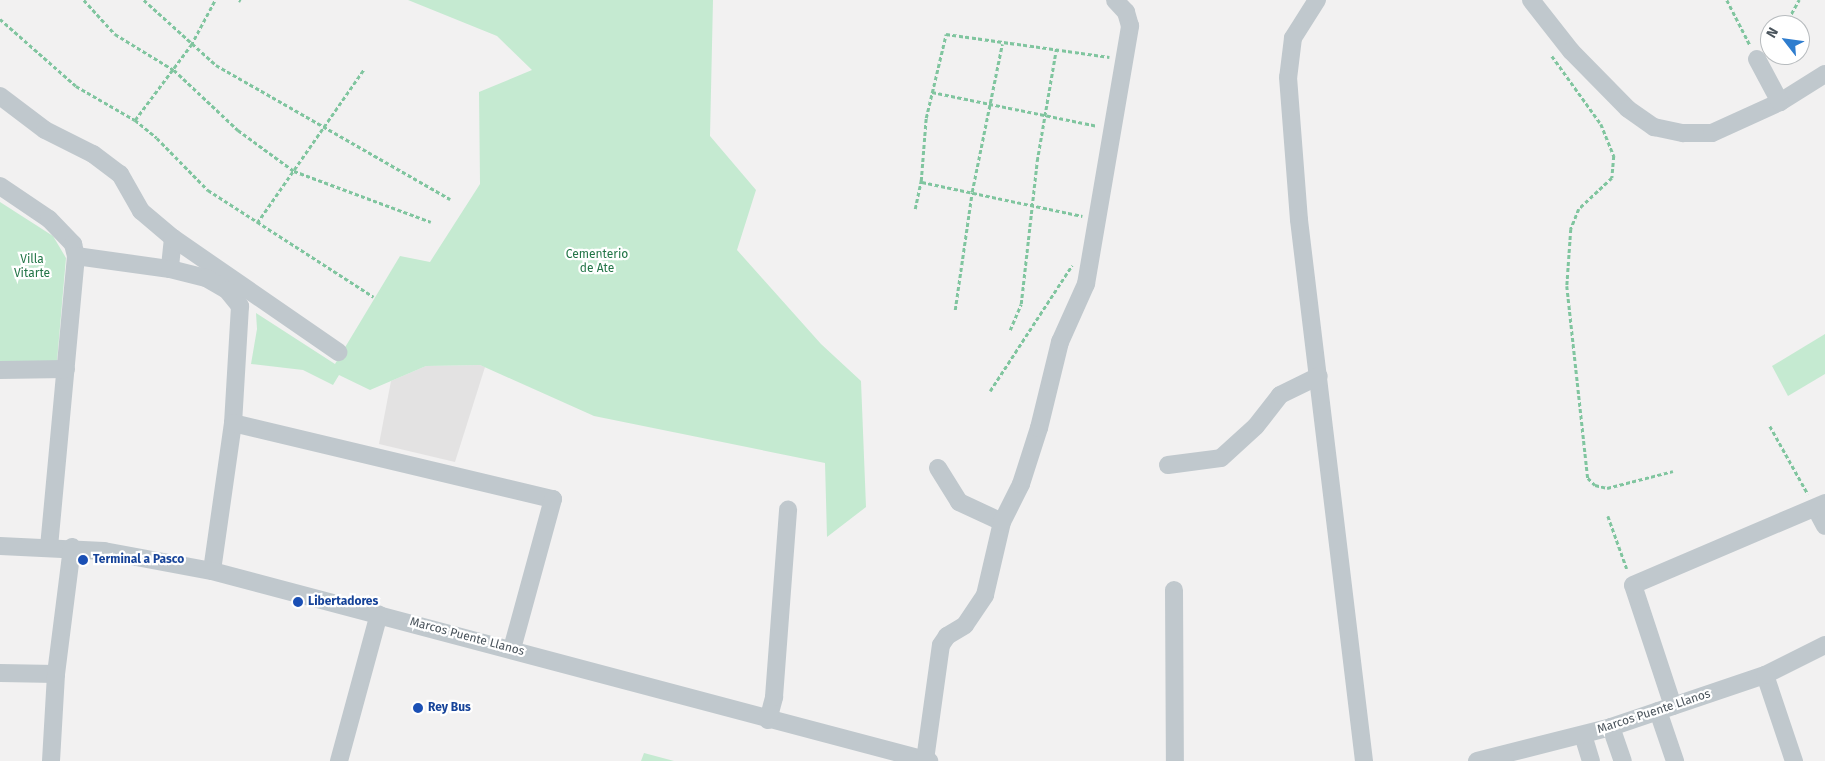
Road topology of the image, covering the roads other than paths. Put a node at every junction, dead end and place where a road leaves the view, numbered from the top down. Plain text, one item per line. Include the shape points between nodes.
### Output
1 (1115, 0) edge
2 (1316, 0) edge
3 (1531, 0) edge
4 (1757, 59) road end
5 (1825, 74) edge
6 (0, 96) edge
7 (1780, 102) junction
8 (0, 186) edge
9 (173, 238) junction
10 (76, 256) junction
11 (170, 269) junction
12 (338, 352) dead end
13 (66, 369) junction
14 (0, 370) edge
15 (1319, 376) junction
16 (233, 423) junction
17 (1168, 465) dead end
18 (938, 468) dead end
19 (1820, 506) edge
20 (788, 510) dead end
21 (1002, 522) junction
22 (1825, 526) edge
23 (0, 546) edge
24 (49, 546) junction
25 (72, 547) junction
26 (212, 571) junction
27 (1174, 590) dead end
28 (379, 614) junction
29 (1825, 645) edge
30 (512, 649) junction
31 (0, 673) edge
32 (56, 674) junction
33 (1765, 675) junction
34 (1665, 709) junction
35 (768, 720) junction
36 (1611, 727) junction
37 (1583, 735) junction
38 (1502, 758) edge
39 (922, 760) edge
40 (51, 761) edge
41 (339, 761) edge
42 (1175, 761) edge
43 (1364, 761) edge
44 (1477, 761) edge
45 (1591, 761) edge
46 (1623, 761) edge
47 (1675, 761) edge
48 (1794, 761) edge

1 - 21 street via 1126,12 1130,26 1086,284 1060,342 1039,428 1021,484
2 - 15 street via 1294,38 1288,77 1299,220
3 - 7 street via 1572,51 1628,109 1654,127 1683,133 1712,133
4 - 7 street
5 - 7 street
6 - 9 street via 44,130 93,154 120,174 141,211
8 - 10 street via 49,219 73,244
9 - 11 street
9 - 12 street
10 - 11 street
10 - 13 street
11 - 16 street via 206,278 227,290 240,306
13 - 14 street
13 - 24 street
15 - 17 street via 1280,394 1256,426 1221,458
15 - 43 street
16 - 26 street
16 - 30 street via 553,499
18 - 21 street via 959,502
19 - 22 street
19 - 34 street via 1633,585
20 - 35 street via 774,697
21 - 39 street via 985,595 965,625 947,636 941,646
23 - 24 street, Marcos Puente Llanos
24 - 25 street, Marcos Puente Llanos
25 - 26 street, Marcos Puente Llanos
25 - 32 street
26 - 28 street, Marcos Puente Llanos
27 - 42 street
28 - 30 street, Marcos Puente Llanos
28 - 41 street
29 - 33 street, Marcos Puente Llanos
30 - 35 street, Marcos Puente Llanos
31 - 32 street
32 - 40 street
33 - 34 street, Marcos Puente Llanos
33 - 48 street
34 - 36 street, Marcos Puente Llanos
34 - 47 street
35 - 39 street, Marcos Puente Llanos
36 - 37 street, Marcos Puente Llanos
36 - 46 street
37 - 38 street, Marcos Puente Llanos
37 - 45 street
38 - 44 street, Marcos Puente Llanos

